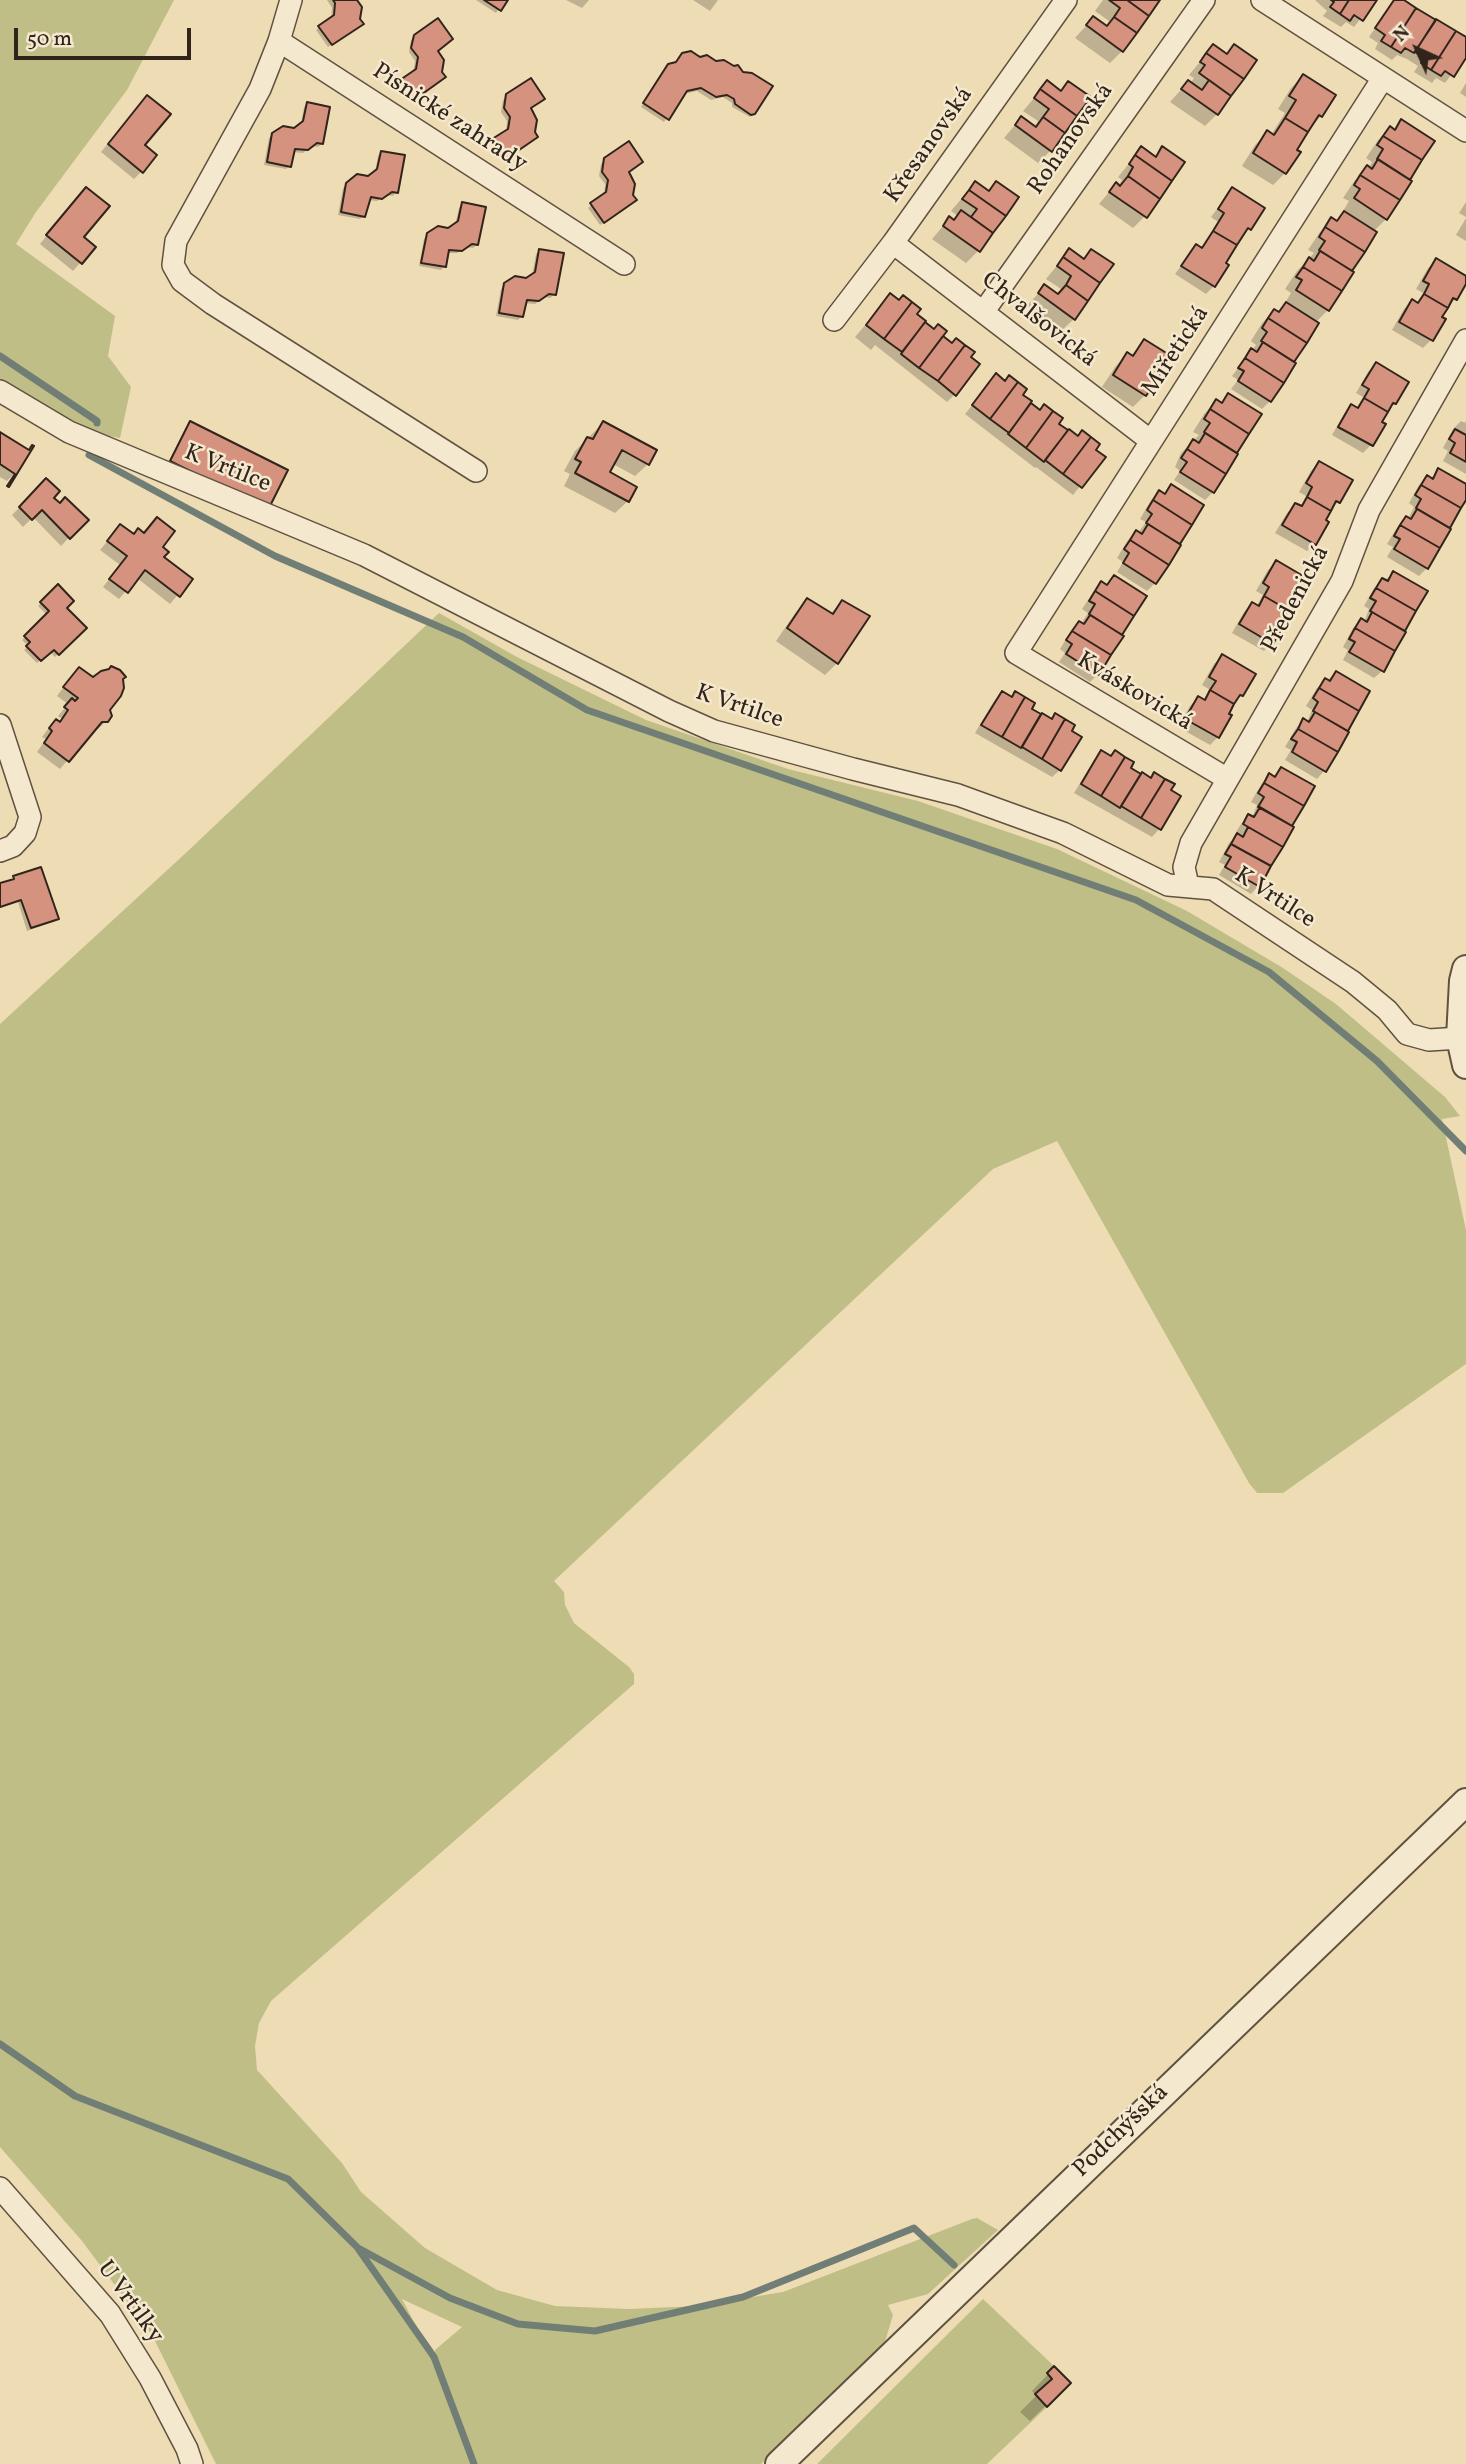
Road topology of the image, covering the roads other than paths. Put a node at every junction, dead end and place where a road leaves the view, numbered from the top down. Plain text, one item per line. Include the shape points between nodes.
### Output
1 (291, 0) edge
2 (1066, 0) edge
3 (1204, 0) edge
4 (1262, 0) edge
5 (279, 40) junction
6 (1383, 79) junction
7 (1466, 131) edge
8 (893, 243) junction
9 (624, 264) dead end
10 (984, 311) junction
11 (834, 320) dead end
12 (1466, 340) edge
13 (0, 391) edge
14 (1151, 441) junction
15 (477, 471) dead end
16 (1016, 653) joint
17 (0, 725) edge
18 (1226, 778) junction
19 (0, 851) edge
20 (1188, 886) junction
21 (1466, 969) edge
22 (1460, 1038) junction
23 (1466, 1065) edge
24 (1466, 1802) edge
25 (0, 2188) edge
26 (192, 2464) edge
27 (779, 2464) edge

1 - 5 street
2 - 8 street, Křesanovská
3 - 10 street, Rohanovská
4 - 6 street
5 - 9 street, Písnické zahrady
5 - 15 street via 260,89 176,241 173,265 182,281 213,304
6 - 7 street
6 - 14 street, Miřetická
8 - 10 street, Chvalšovická
8 - 11 street, Křesanovská
10 - 14 street, Chvalšovická
12 - 18 street, Předenická via 1369,510 1342,581
13 - 20 street, K Vrtilce via 69,432 364,555 714,731 958,795 1063,833 1168,885
14 - 16 street, Miřetická
16 - 18 street, Kváskovická
17 - 19 street via 30,817 13,846
18 - 20 street, Předenická via 1186,855
20 - 22 street, K Vrtilce via 1213,889 1353,982 1407,1034 1429,1040
21 - 22 street
22 - 23 street
24 - 27 street, Podchýšská
25 - 26 street, U Vrtilky via 110,2314 150,2378

